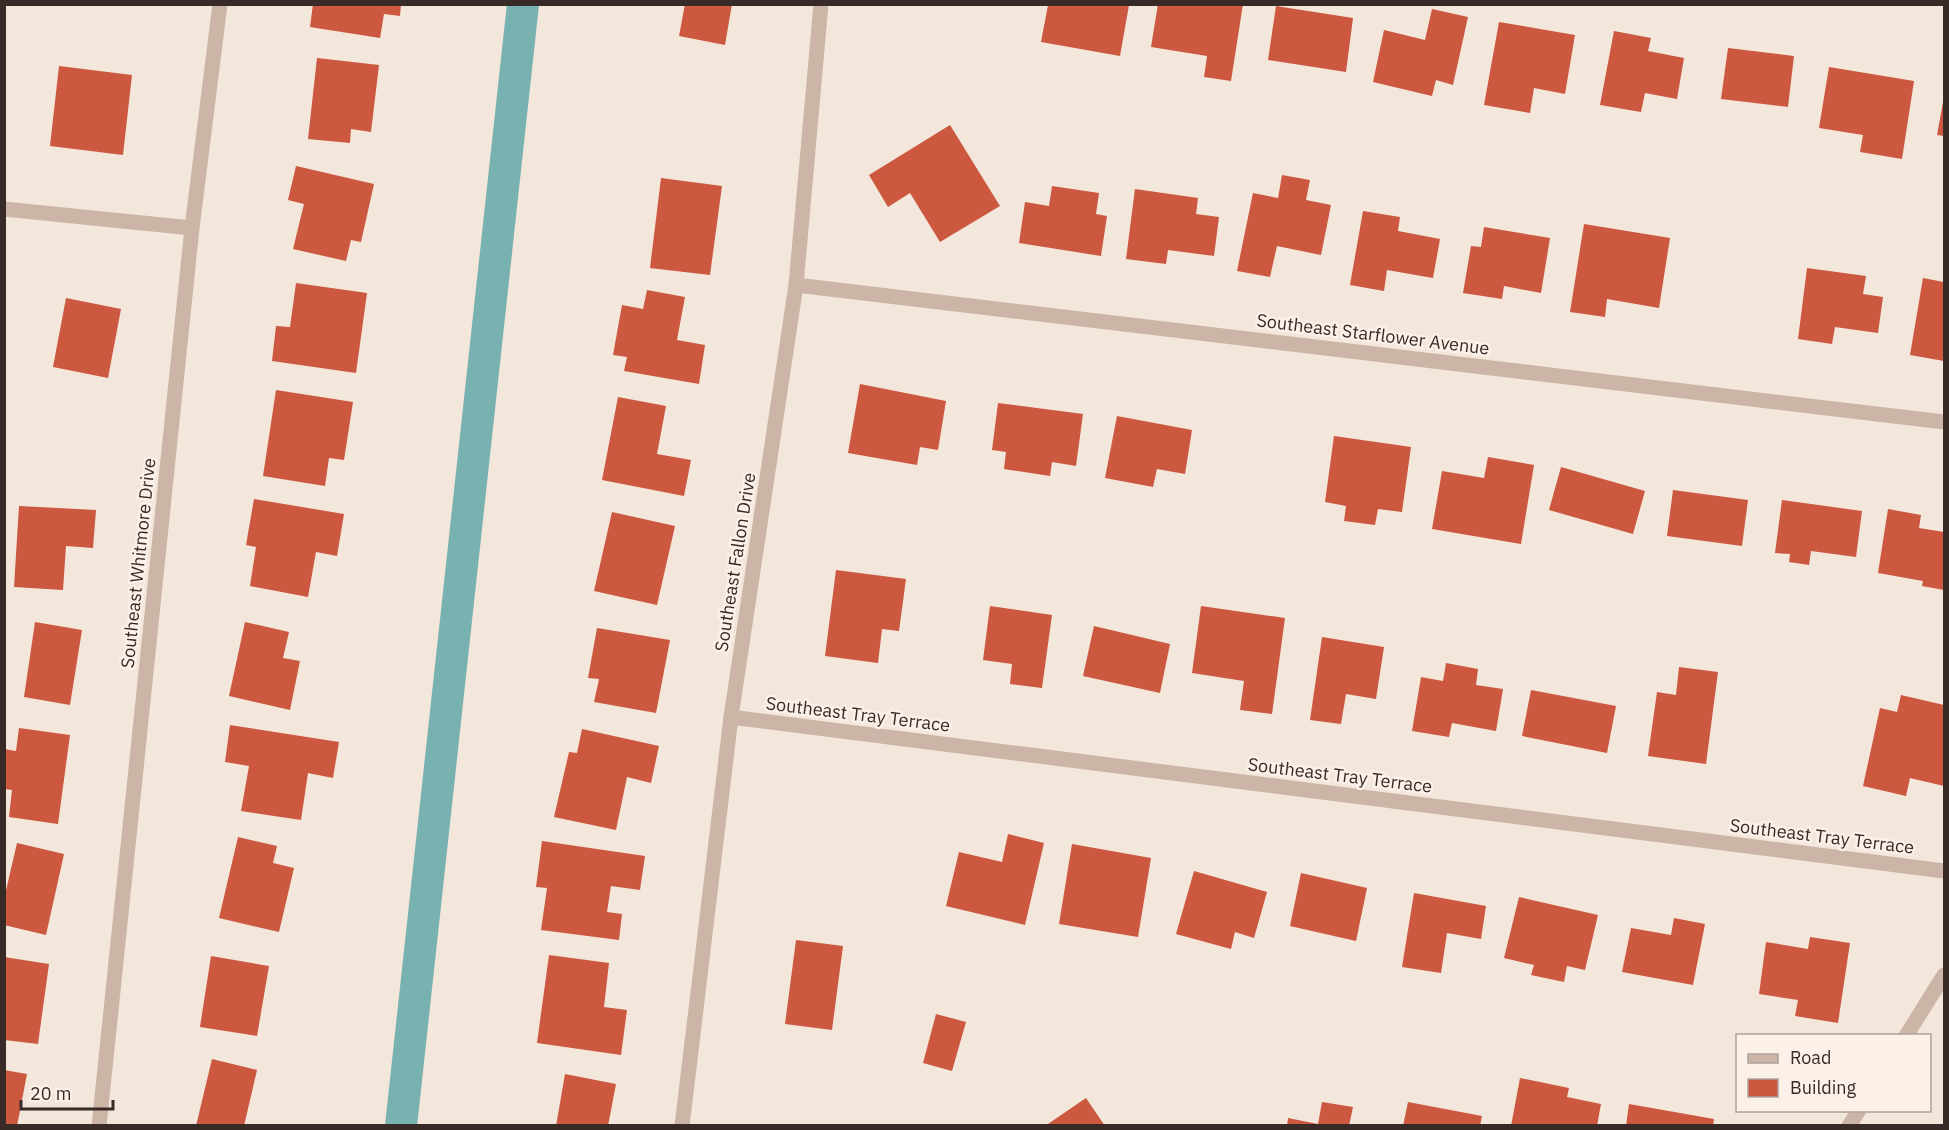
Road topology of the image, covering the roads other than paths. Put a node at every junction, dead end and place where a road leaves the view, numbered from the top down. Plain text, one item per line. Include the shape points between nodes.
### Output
1 (220, 4) edge
2 (821, 4) edge
3 (4, 209) edge
4 (192, 228) junction
5 (796, 285) junction
6 (1944, 422) edge
7 (731, 717) junction
8 (1944, 872) edge
9 (1944, 975) edge
10 (1907, 1034) edge
11 (1857, 1112) edge
12 (99, 1125) edge
13 (682, 1125) edge
14 (1849, 1125) edge

1 - 4 street, Southeast Whitmore Drive
2 - 5 street, Southeast Fallon Drive
3 - 4 street
4 - 12 street, Southeast Whitmore Drive
5 - 6 street, Southeast Starflower Avenue
5 - 7 street, Southeast Fallon Drive
7 - 8 street, Southeast Tray Terrace
7 - 13 street, Southeast Fallon Drive
9 - 10 street
11 - 14 street

